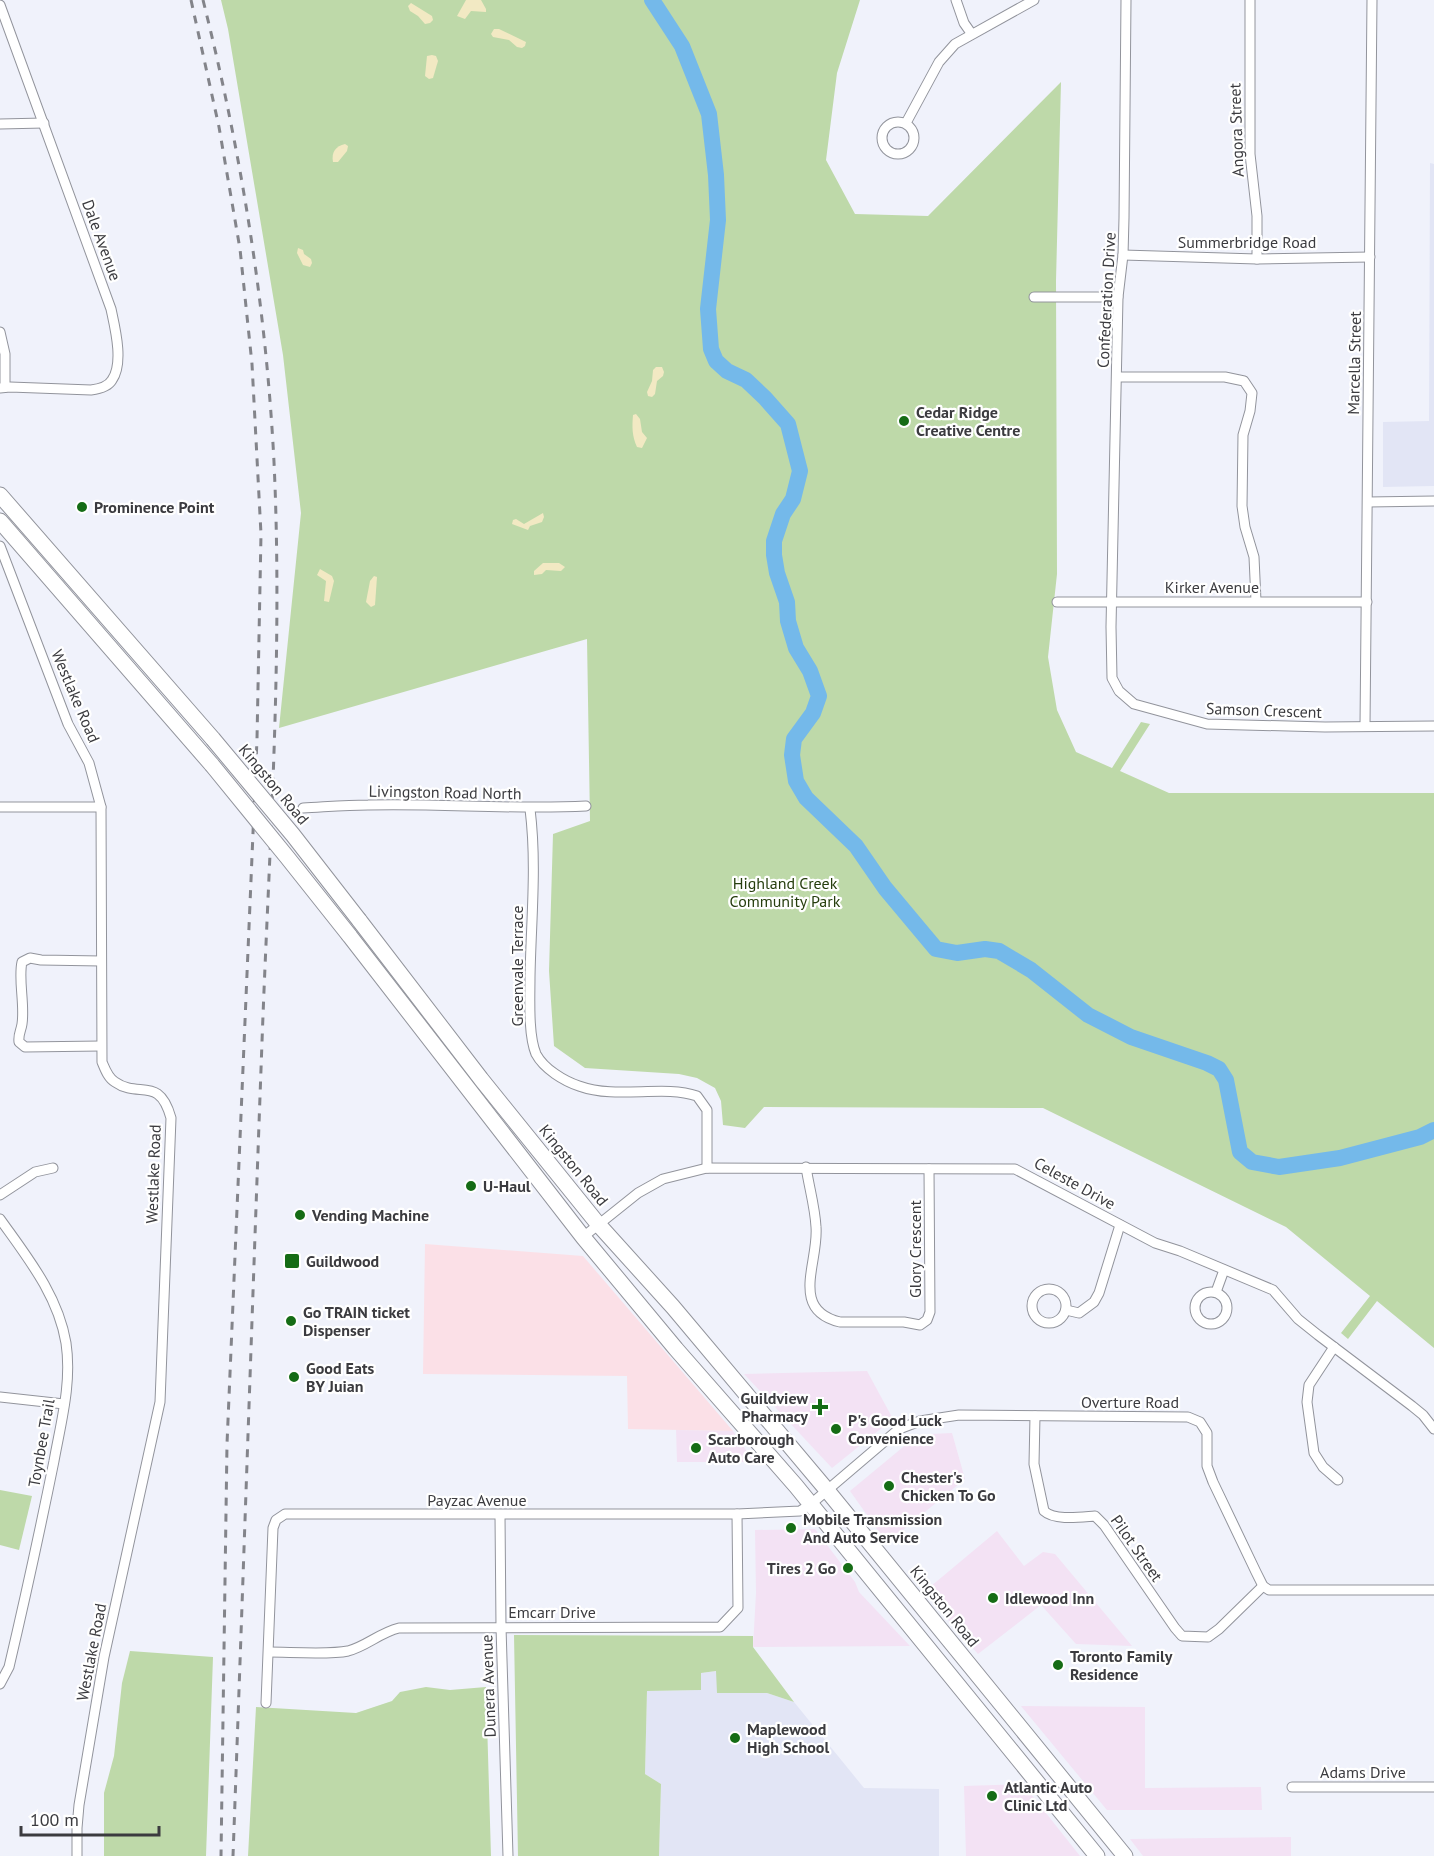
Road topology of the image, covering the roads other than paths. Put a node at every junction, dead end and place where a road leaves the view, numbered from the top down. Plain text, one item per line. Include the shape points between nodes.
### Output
1 (956, 0) edge
2 (1034, 0) edge
3 (1125, 0) edge
4 (1250, 0) edge
5 (1372, 0) edge
6 (0, 5) edge
7 (971, 33) junction
8 (44, 123) junction
9 (906, 123) dead end
10 (0, 124) edge
11 (1123, 255) junction
12 (1370, 257) junction
13 (1257, 259) junction
14 (1034, 297) dead end
15 (1118, 297) junction
16 (0, 332) edge
17 (1117, 377) junction
18 (3, 388) edge
19 (0, 495) edge
20 (1434, 501) edge
21 (1368, 502) junction
22 (0, 521) edge
23 (0, 546) edge
24 (1256, 601) junction
25 (1057, 602) dead end
26 (1112, 602) junction
27 (1367, 602) junction
28 (1365, 726) junction
29 (1434, 726) edge
30 (0, 807) edge
31 (101, 807) junction
32 (586, 807) dead end
33 (303, 808) dead end
34 (530, 809) junction
35 (101, 961) junction
36 (101, 1046) junction
37 (806, 1167) junction
38 (53, 1168) dead end
39 (707, 1168) junction
40 (929, 1169) junction
41 (0, 1195) edge
42 (0, 1219) edge
43 (598, 1224) junction
44 (1120, 1225) junction
45 (583, 1237) junction
46 (1224, 1270) junction
47 (1216, 1292) dead end
48 (1065, 1310) dead end
49 (1334, 1347) junction
50 (0, 1397) edge
51 (64, 1404) junction
52 (1035, 1416) junction
53 (1434, 1429) edge
54 (1338, 1480) dead end
55 (826, 1489) junction
56 (811, 1504) junction
57 (737, 1514) junction
58 (500, 1515) junction
59 (1263, 1586) junction
60 (1434, 1590) edge
61 (501, 1627) junction
62 (269, 1652) junction
63 (0, 1684) edge
64 (266, 1703) dead end
65 (1292, 1787) dead end
66 (1434, 1787) edge
67 (77, 1856) edge
68 (508, 1856) edge
69 (1097, 1856) edge
70 (1125, 1856) edge

1 - 7 street
2 - 7 street
3 - 11 street, Confederation Drive
4 - 13 street, Angora Street via 1250,154
5 - 12 street, Marcella Street
6 - 8 street, Dale Avenue
7 - 9 street via 954,44 939,62
8 - 10 street
8 - 18 street, Dale Avenue via 111,309 117,365 112,381 103,388
11 - 13 street, Summerbridge Road
11 - 15 street, Confederation Drive
12 - 13 street, Summerbridge Road
12 - 21 street, Marcella Street
14 - 15 street
15 - 17 street, Confederation Drive
16 - 18 street via 5,354
17 - 24 street via 1225,377 1248,385 1252,393 1243,435 1242,506 1254,557
17 - 26 street, Confederation Drive
19 - 43 main road, Kingston Road, bridge via 294,836
20 - 21 street
21 - 27 street, Marcella Street
22 - 45 main road, bridge via 287,856
23 - 31 street, Westlake Road via 68,724 89,763
24 - 26 street, Kirker Avenue
24 - 27 street, Kirker Avenue
25 - 26 street, Kirker Avenue
26 - 28 street, Samson Crescent via 1112,678 1119,691 1134,704 1207,724
27 - 28 street, Marcella Street
28 - 29 street, Samson Crescent
30 - 31 street
31 - 35 street, Westlake Road
32 - 34 street, Livingston Road North
33 - 34 street, Livingston Road North via 369,805
34 - 39 street, Greenvale Terrace via 533,869 529,1006 537,1056 555,1074 580,1086 613,1093 682,1092 697,1096 707,1110
35 - 36 street, Westlake Road
35 - 36 street via 30,958 22,962 22,1026 18,1033 19,1042 25,1047
36 - 67 street, Westlake Road via 102,1062 114,1082 156,1093 167,1105 171,1118 160,1402 102,1668 79,1805
37 - 39 street, Celeste Drive
37 - 40 street, Celeste Drive
37 - 40 street, Glory Crescent via 816,1228 809,1290 813,1304 819,1312 840,1322 920,1325 930,1312
38 - 41 street via 35,1172
39 - 43 street, Celeste Drive via 663,1179
40 - 44 street, Celeste Drive via 1015,1169
42 - 51 street, Toynbee Trail via 43,1281 57,1312 66,1343 68,1379
43 - 45 street, Celeste Drive
43 - 55 main road, Kingston Road
44 - 46 street, Celeste Drive
44 - 48 street via 1094,1302 1078,1313
45 - 56 main road
46 - 47 street
46 - 49 street, Celeste Drive via 1273,1290 1298,1319
49 - 53 street, Celeste Drive via 1423,1415
49 - 54 street via 1309,1385 1307,1402 1314,1453
50 - 51 street
51 - 63 street, Toynbee Trail via 9,1667
52 - 55 street, Overture Road via 959,1415 920,1421 899,1429
52 - 59 street, Overture Road via 1188,1417 1200,1422 1207,1432 1207,1466 1213,1482
52 - 59 street, Pilot Street via 1034,1464 1044,1511 1056,1516 1095,1516 1182,1636 1208,1637
55 - 56 street, Overture Road
55 - 70 main road, Kingston Road
56 - 57 street, Payzac Avenue via 800,1511
56 - 69 main road
57 - 58 street, Payzac Avenue
57 - 61 street, Emcarr Drive via 738,1608 720,1627
58 - 61 street, Dunera Avenue
58 - 62 street, Payzac Avenue via 280,1516 273,1528
59 - 60 street via 1280,1591
61 - 62 street, Emcarr Drive via 399,1628 346,1652
61 - 68 street, Dunera Avenue
62 - 64 street
65 - 66 street, Adams Drive

